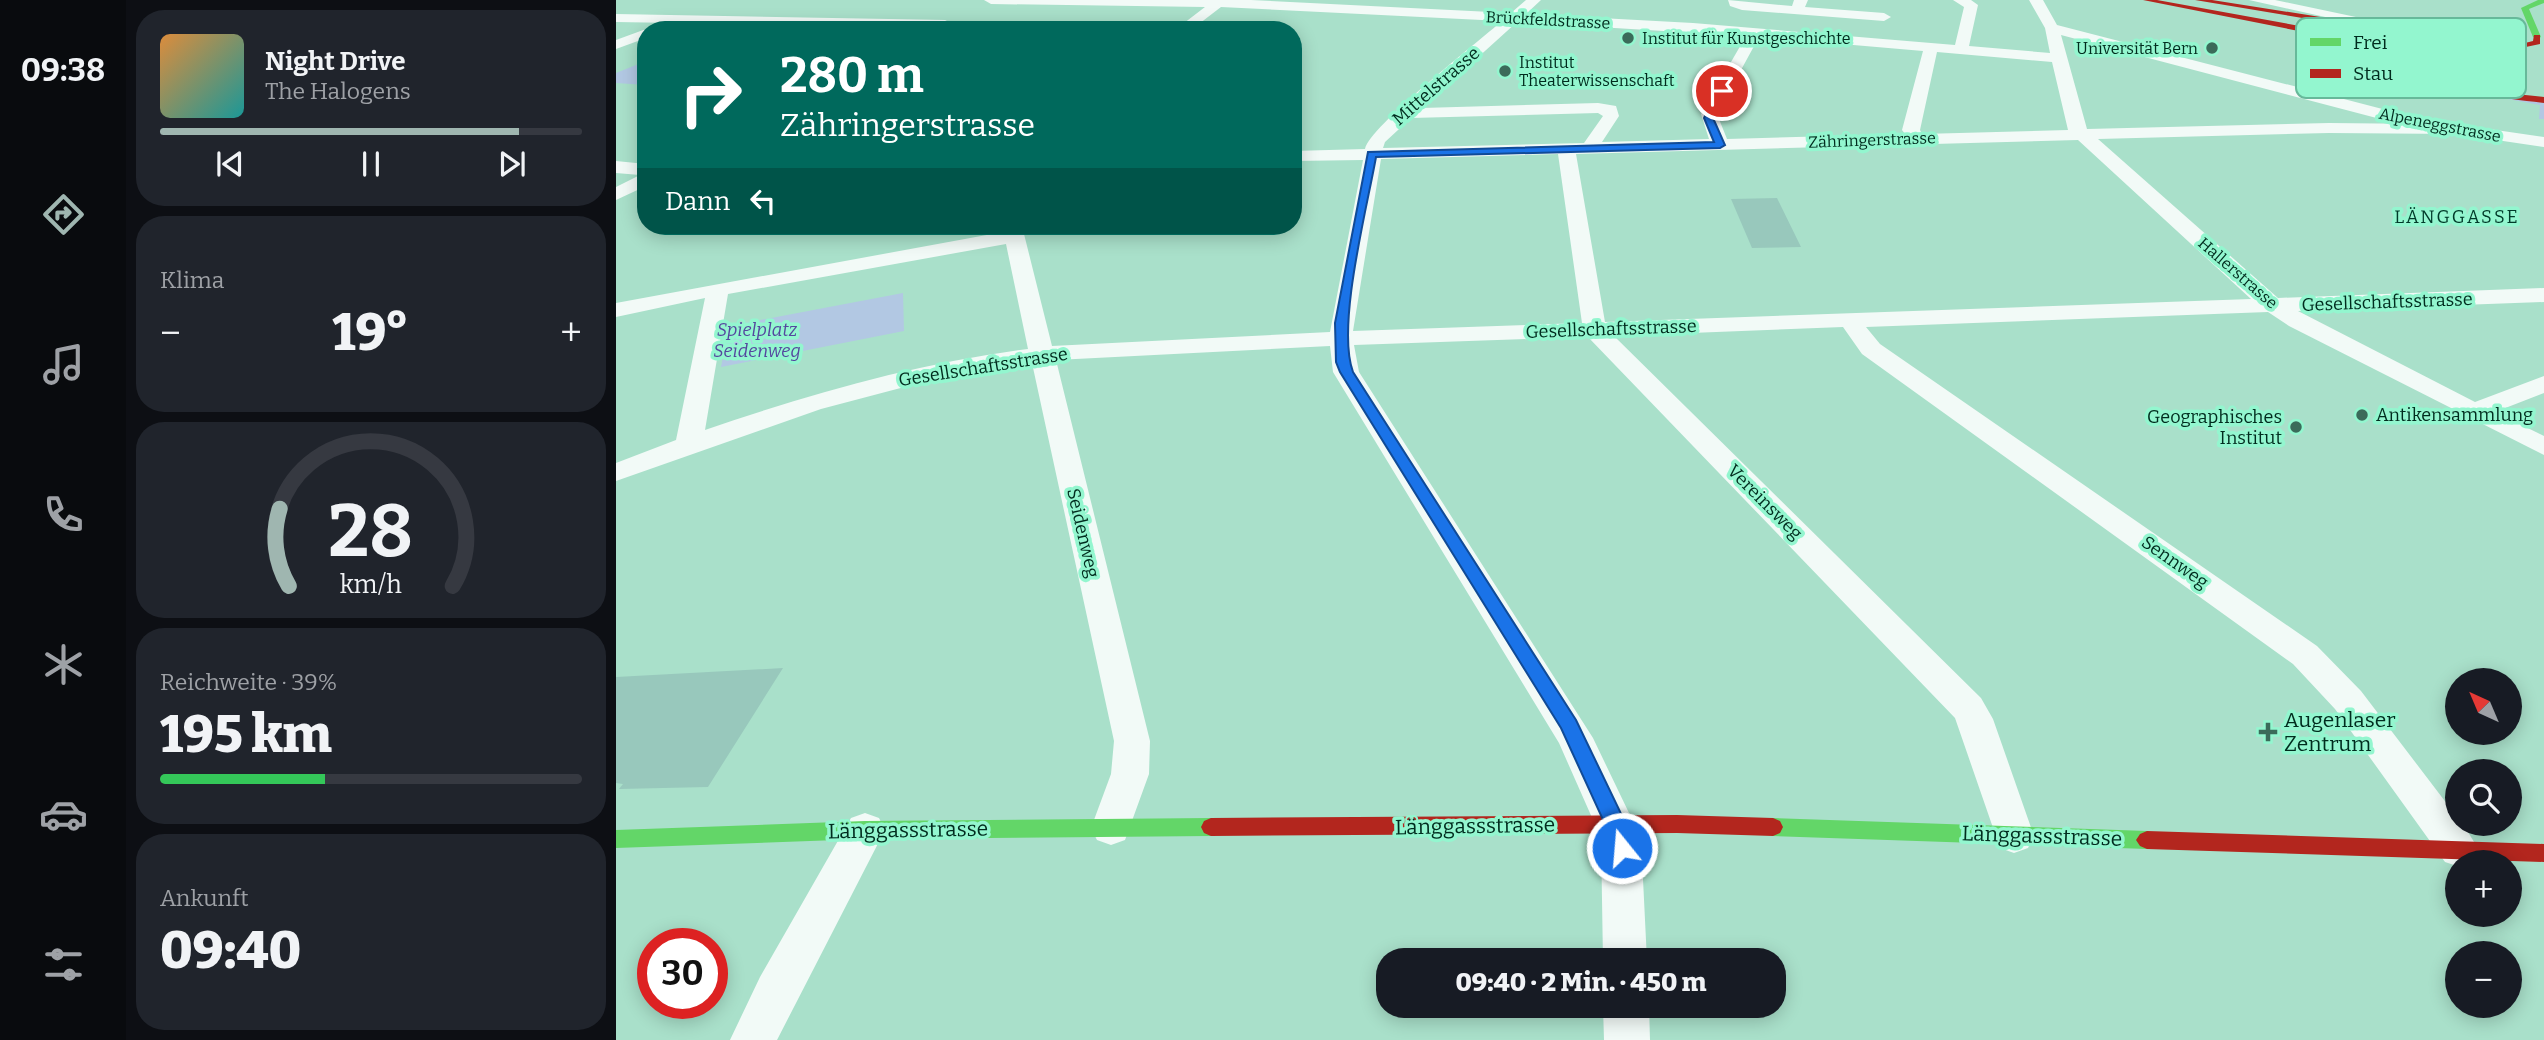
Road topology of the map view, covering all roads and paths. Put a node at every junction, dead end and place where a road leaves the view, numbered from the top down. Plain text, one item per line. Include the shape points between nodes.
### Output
1 (992, 0) edge
2 (1534, 0) edge
3 (1735, 0) edge
4 (1891, 0) edge
5 (1960, 0) edge
6 (2036, 0) edge
7 (2146, 0) edge
8 (2198, 0) edge
9 (2256, 0) edge
10 (2544, 0) edge
11 (726, 3) dead end
12 (1218, 3) junction
13 (1321, 4) edge
14 (829, 5) dead end
15 (1799, 5) edge
16 (1884, 17) junction
17 (616, 18) edge
18 (685, 18) junction
19 (1514, 18) junction
20 (2296, 18) edge
21 (2337, 18) edge
22 (793, 20) junction
23 (1302, 20) dead end
24 (677, 21) edge
25 (814, 21) edge
26 (950, 21) edge
27 (1194, 21) edge
28 (2052, 28) junction
29 (2296, 29) edge
30 (1755, 32) junction
31 (637, 37) edge
32 (2542, 40) edge
33 (1874, 43) junction
34 (616, 45) edge
35 (1931, 47) junction
36 (1961, 50) junction
37 (2060, 58) junction
38 (2296, 94) edge
39 (2526, 96) edge
40 (2313, 98) edge
41 (2544, 100) edge
42 (1404, 113) junction
43 (2452, 130) junction
44 (2082, 135) junction
45 (1917, 139) junction
46 (2544, 142) edge
47 (1720, 145) junction
48 (1589, 148) junction
49 (1566, 149) junction
50 (1372, 154) junction
51 (1302, 156) edge
52 (616, 167) edge
53 (637, 169) edge
54 (637, 184) edge
55 (616, 194) edge
56 (993, 235) edge
57 (1014, 235) edge
58 (718, 289) junction
59 (2544, 295) edge
60 (2276, 307) junction
61 (619, 309) edge
62 (1849, 320) junction
63 (1595, 330) junction
64 (1341, 340) junction
65 (1043, 355) junction
66 (2544, 384) edge
67 (2474, 411) junction
68 (690, 443) junction
69 (2544, 447) edge
70 (616, 473) edge
71 (1616, 824) junction
72 (1111, 828) junction
73 (865, 830) junction
74 (2014, 836) junction
75 (616, 839) edge
76 (2459, 850) joint
77 (2522, 852) edge
78 (2544, 853) edge
79 (1625, 948) edge
80 (1626, 1018) edge
81 (753, 1040) edge
82 (1627, 1040) edge

1 - 12 street, Brückfeldstrasse
1 - 26 street
2 - 19 street, Mittelstrasse
3 - 15 street via 1739,5
4 - 16 street
5 - 36 street via 1971,5
6 - 28 street, Hallerstrasse
7 - 29 main road
8 - 20 main road
9 - 21 street
10 - 32 main road via 2525,8
11 - 18 street
12 - 13 street, Brückfeldstrasse
12 - 27 street
13 - 19 street, Brückfeldstrasse
13 - 23 street
14 - 22 street
15 - 16 street
16 - 33 street
17 - 18 street
18 - 22 street
18 - 24 street
19 - 30 street, Brückfeldstrasse
19 - 42 street, Mittelstrasse
22 - 25 street
28 - 37 street, Hallerstrasse
28 - 38 street, Alpeneggstrasse
30 - 33 street, Brückfeldstrasse
30 - 47 street via 1709,114
31 - 34 street
33 - 35 street, Brückfeldstrasse
35 - 36 street, Brückfeldstrasse
35 - 45 street via 1912,130
36 - 37 street, Brückfeldstrasse
37 - 44 street, Hallerstrasse via 2076,129
39 - 41 main road
40 - 43 street, Alpeneggstrasse
42 - 48 street via 1610,110 1611,117
42 - 50 street, Mittelstrasse via 1379,136
43 - 44 street, Zähringerstrasse
43 - 46 street, Alpeneggstrasse
44 - 45 street, Zähringerstrasse
44 - 60 street, Hallerstrasse
45 - 47 street, Zähringerstrasse
47 - 48 street, Zähringerstrasse
48 - 49 street, Zähringerstrasse
49 - 50 street, Zähringerstrasse
49 - 63 street
50 - 51 street, Zähringerstrasse
50 - 64 street, Mittelstrasse
52 - 53 street
54 - 55 street
56 - 58 street, Seidenweg
57 - 65 street, Seidenweg
58 - 61 street, Seidenweg
58 - 68 street
59 - 60 street, Gesellschaftsstrasse
60 - 62 street, Gesellschaftsstrasse
60 - 67 street, Hallerstrasse
62 - 63 street, Gesellschaftsstrasse
62 - 76 street, Sennweg via 1871,349 2305,655 2348,700
63 - 64 street, Gesellschaftsstrasse
63 - 74 street, Vereinsweg via 1968,708
64 - 65 street, Gesellschaftsstrasse
64 - 71 street, Mittelstrasse via 1346,372 1569,726
65 - 68 street, Gesellschaftsstrasse via 878,385
65 - 72 street, Seidenweg via 1132,740 1130,774
66 - 67 street
67 - 69 street, Hallerstrasse
68 - 70 street, Gesellschaftsstrasse
71 - 72 main road, Länggassstrasse
71 - 74 main road, Länggassstrasse
71 - 79 street, Mittelstrasse via 1622,848
72 - 73 main road, Länggassstrasse
73 - 75 main road, Länggassstrasse
73 - 81 street
74 - 76 main road, Länggassstrasse
77 - 78 main road, Länggassstrasse
80 - 82 street

